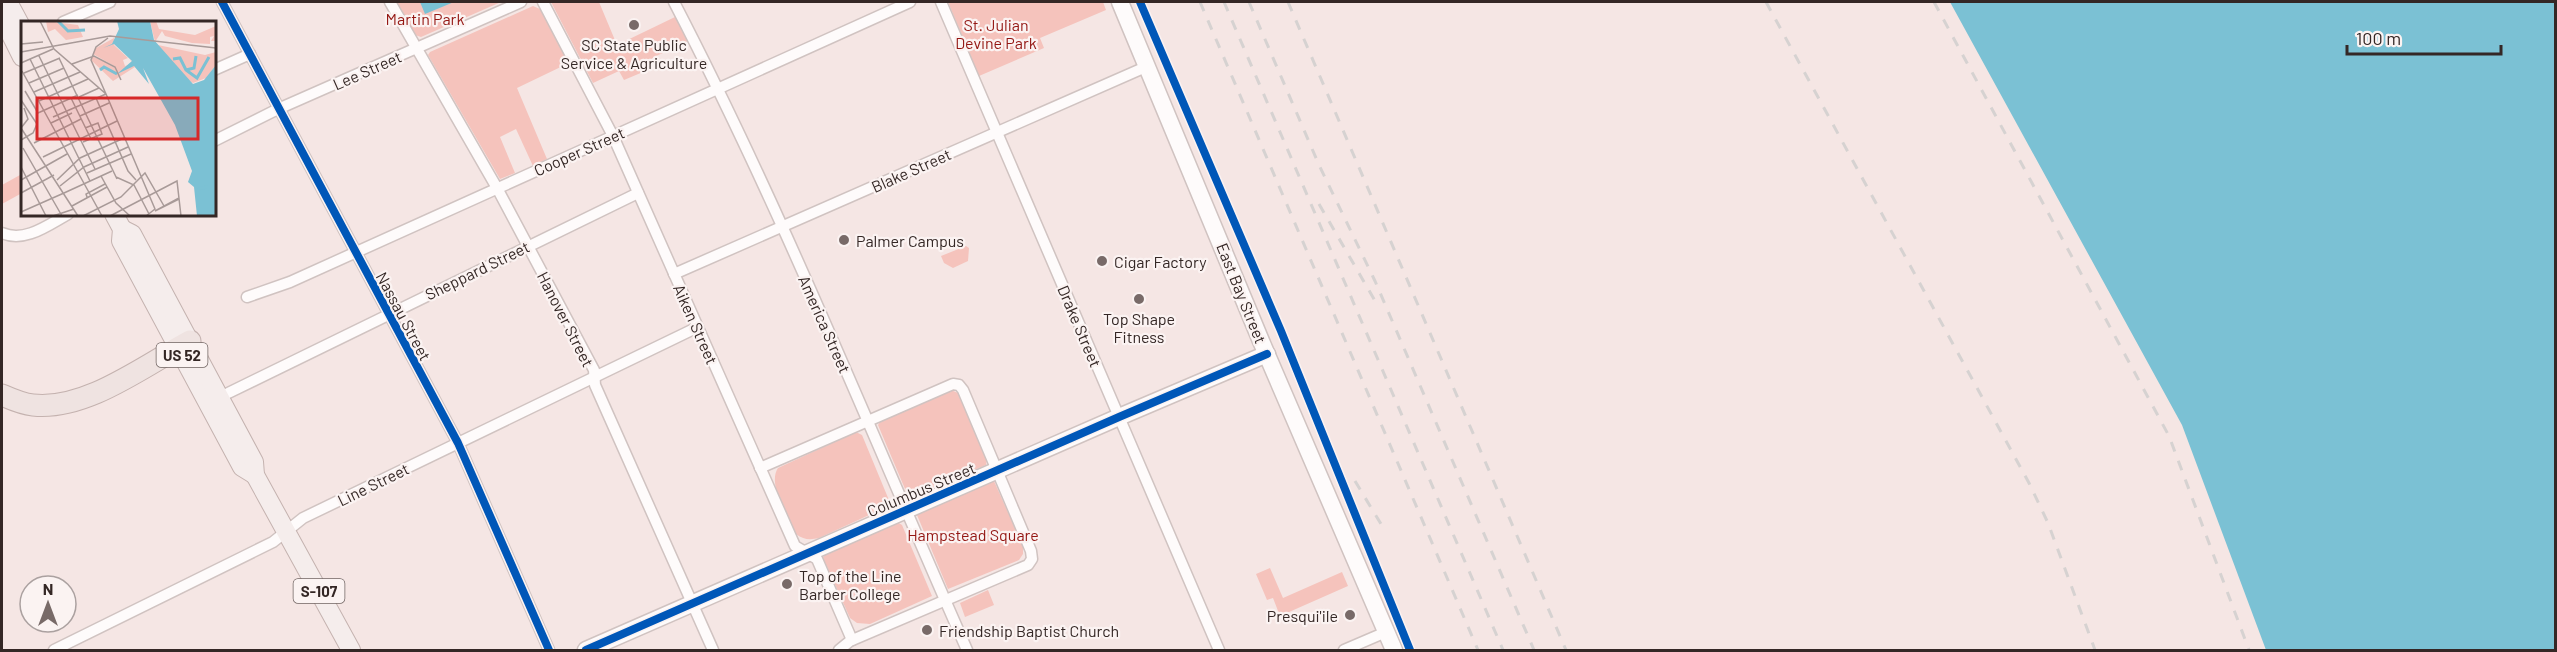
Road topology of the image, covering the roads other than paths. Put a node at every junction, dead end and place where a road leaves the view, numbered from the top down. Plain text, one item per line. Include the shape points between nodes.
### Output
1 (8, 2) edge
2 (110, 2) edge
3 (222, 2) edge
4 (390, 2) edge
5 (521, 2) edge
6 (543, 2) edge
7 (674, 2) edge
8 (910, 2) edge
9 (942, 2) edge
10 (1120, 2) edge
11 (2, 18) edge
12 (65, 21) edge
13 (21, 26) edge
14 (415, 48) junction
15 (250, 54) junction
16 (21, 55) edge
17 (1148, 66) junction
18 (216, 69) edge
19 (720, 89) junction
20 (278, 109) junction
21 (996, 132) junction
22 (613, 136) junction
23 (216, 140) edge
24 (497, 188) junction
25 (638, 193) junction
26 (64, 216) edge
27 (118, 222) edge
28 (782, 227) junction
29 (2, 232) edge
30 (528, 246) junction
31 (355, 253) junction
32 (674, 274) junction
33 (247, 297) dead end
34 (388, 314) junction
35 (698, 327) junction
36 (184, 344) junction
37 (1267, 354) junction
38 (594, 376) junction
39 (2, 395) edge
40 (220, 397) junction
41 (1119, 417) junction
42 (867, 421) junction
43 (458, 443) junction
44 (760, 468) junction
45 (997, 471) junction
46 (255, 475) junction
47 (905, 510) junction
48 (286, 532) junction
49 (807, 553) junction
50 (944, 600) junction
51 (692, 604) junction
52 (1386, 632) junction
53 (852, 640) junction
54 (54, 651) edge
55 (351, 651) edge
56 (549, 651) edge
57 (586, 651) edge
58 (713, 651) edge
59 (839, 651) edge
60 (967, 651) edge
61 (1219, 651) edge
62 (1344, 651) edge
63 (1394, 651) edge

1 - 13 main road
2 - 12 street
3 - 15 street, Nassau Street
4 - 14 street, Hanover Street
5 - 14 street, Lee Street
6 - 22 street, Aiken Street
7 - 19 street, America Street
8 - 19 street, Cooper Street
9 - 21 street, Drake Street
10 - 17 street, East Bay Street
11 - 16 main road
14 - 20 street, Lee Street
14 - 24 street, Hanover Street
15 - 18 street
15 - 20 street, Nassau Street
17 - 21 street, Blake Street
17 - 37 street, East Bay Street
19 - 22 street, Cooper Street
19 - 28 street, America Street
20 - 23 street, Lee Street
20 - 31 street, Nassau Street
21 - 28 street, Blake Street
21 - 41 street, Drake Street
22 - 24 street, Cooper Street
22 - 25 street, Aiken Street
24 - 30 street, Hanover Street
24 - 31 street, Cooper Street
25 - 30 street, Sheppard Street
25 - 32 street, Aiken Street
26 - 29 street via 31,234 15,236
27 - 36 main road, US 52 via 121,242
28 - 32 street, Blake Street
28 - 42 street, America Street
30 - 34 street, Sheppard Street
30 - 38 street, Hanover Street
31 - 33 street, Cooper Street
31 - 34 street, Nassau Street
32 - 35 street, Aiken Street
34 - 40 street, Sheppard Street
34 - 43 street, Nassau Street
35 - 38 street, Line Street
35 - 44 street, Aiken Street
36 - 39 highway via 119,381 71,402 31,405
36 - 40 main road, US 52
36 - 46 main road, US 52 via 242,467
37 - 41 street, Columbus Street
37 - 52 street, East Bay Street
38 - 43 street, Line Street
38 - 51 street, Hanover Street
40 - 46 main road, US 52 via 254,462
41 - 45 street, Columbus Street
41 - 61 street, Drake Street
42 - 44 street
42 - 45 street via 959,384
42 - 47 street, America Street
43 - 48 street, Line Street via 303,518
43 - 56 street, Nassau Street
44 - 49 street, Aiken Street via 795,546
45 - 47 street, Columbus Street
45 - 50 street via 1032,559 1028,565
46 - 48 main road, US 52
47 - 49 street, Columbus Street
47 - 50 street, America Street
48 - 54 street, Line Street
48 - 55 main road, S-107
49 - 51 street, Columbus Street
49 - 53 street, Aiken Street via 817,559
50 - 53 street
50 - 60 street, America Street
51 - 57 street, Columbus Street
51 - 58 street, Hanover Street
52 - 62 street
52 - 63 street, East Bay Street
53 - 59 street

